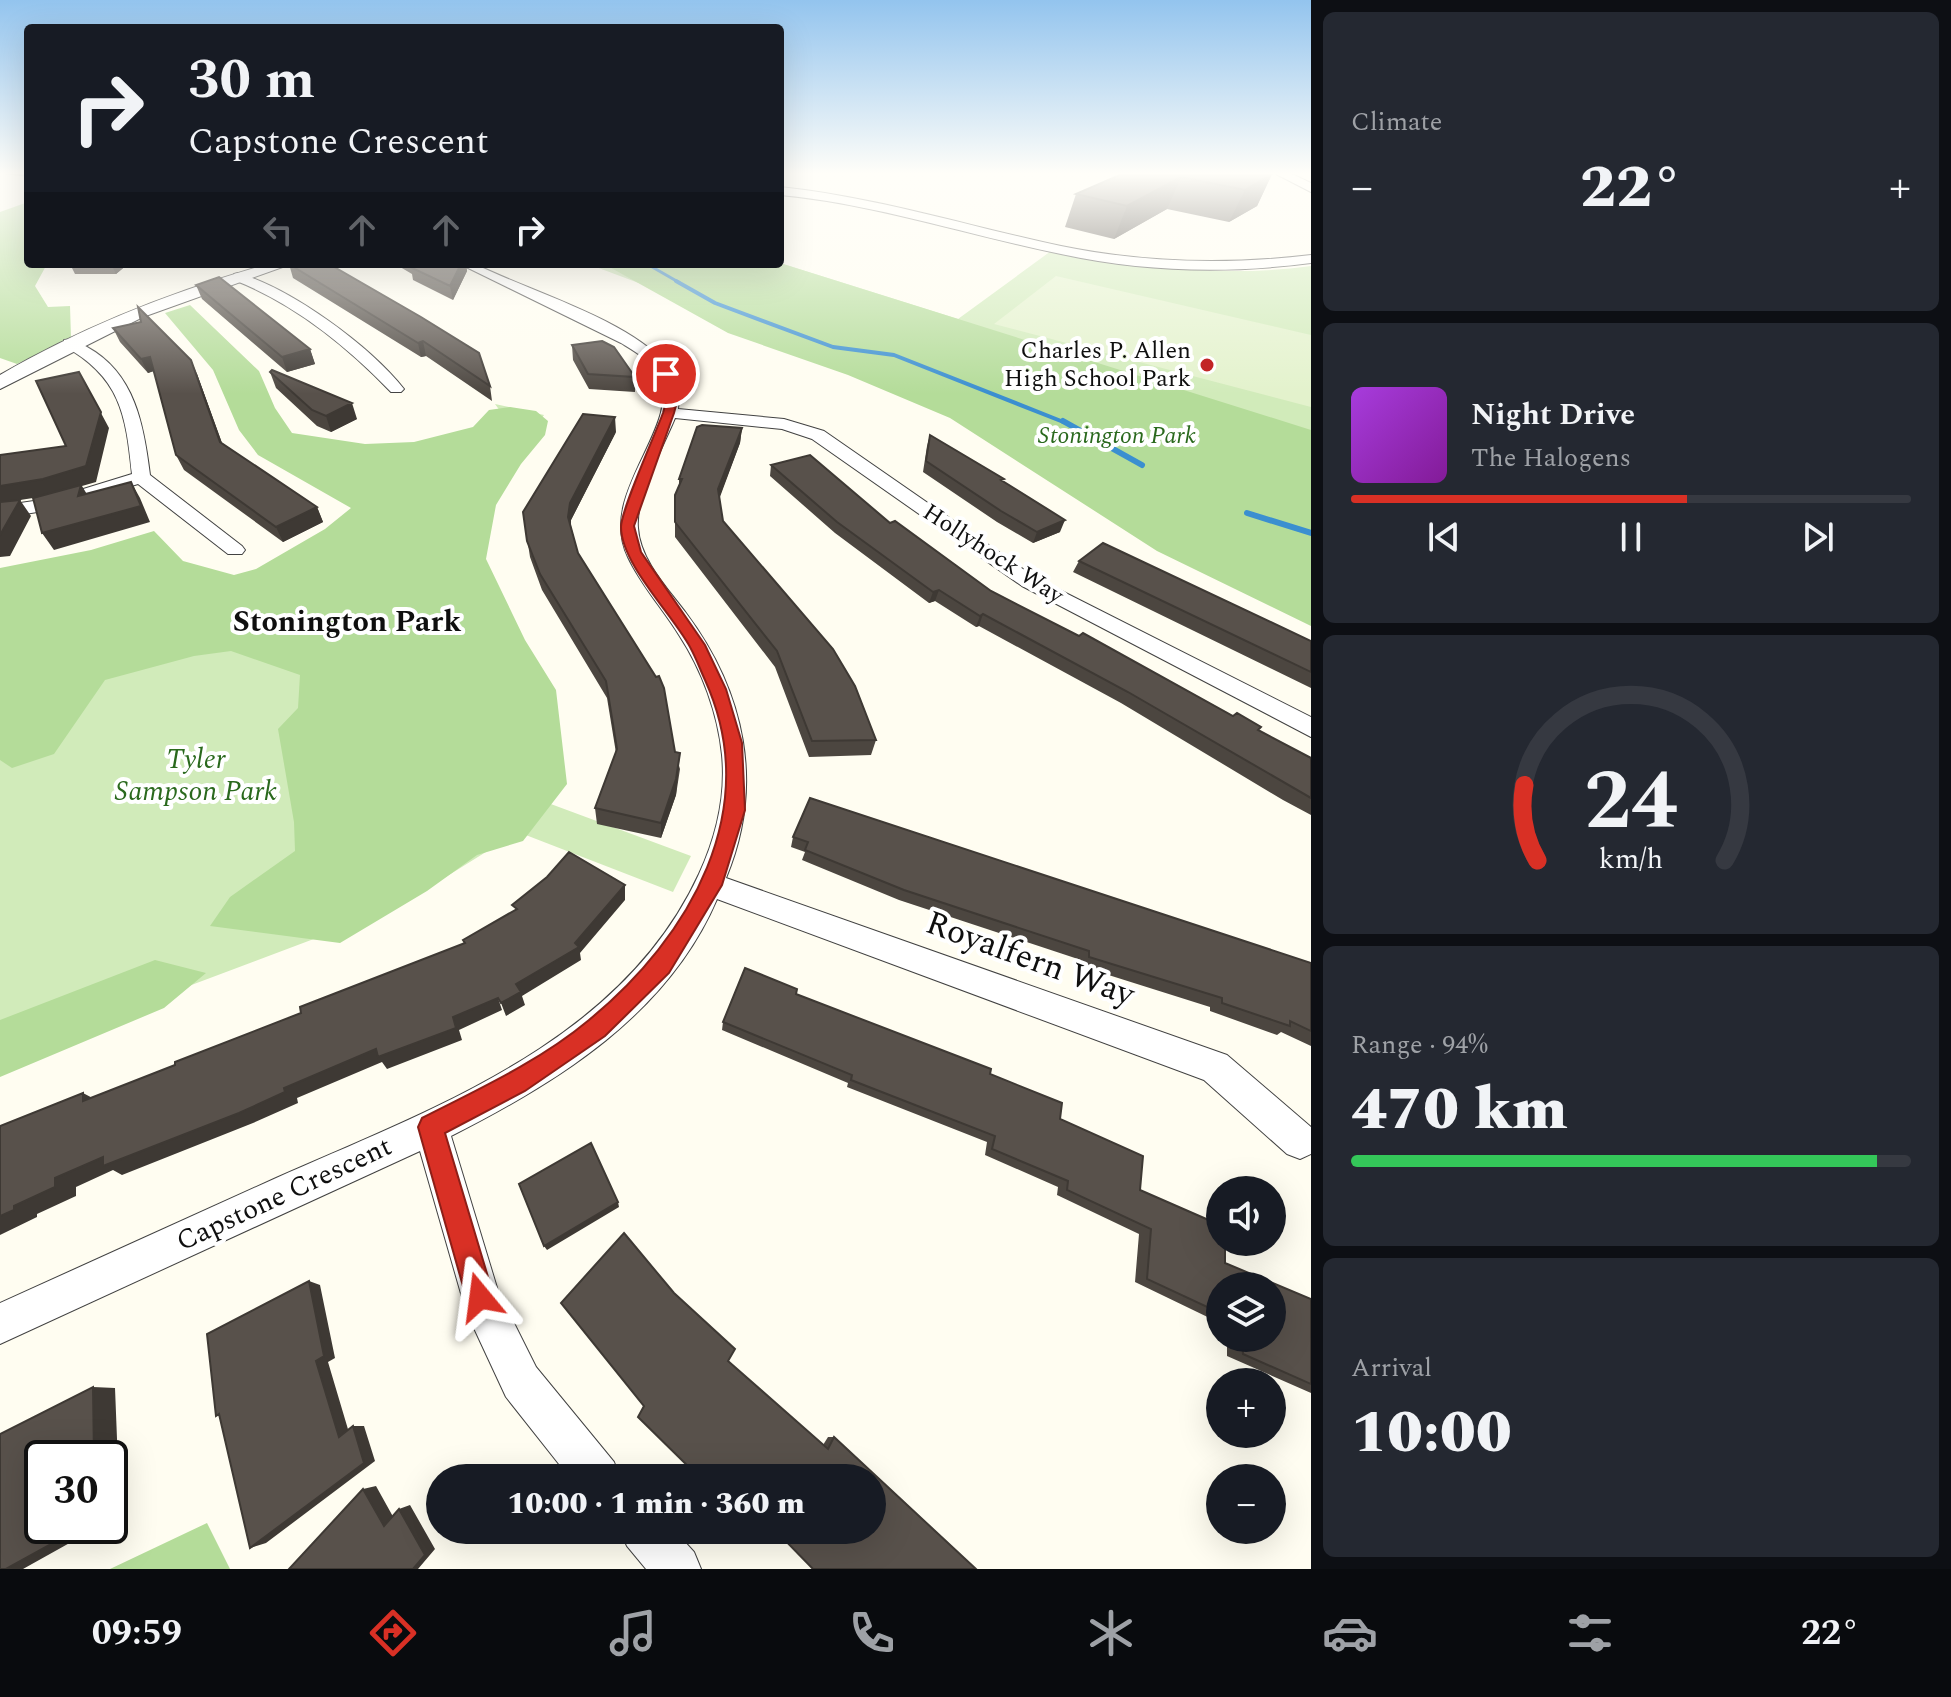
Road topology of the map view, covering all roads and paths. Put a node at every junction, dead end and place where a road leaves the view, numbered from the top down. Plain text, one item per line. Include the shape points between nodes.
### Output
1 (1051, 247) edge
2 (1311, 259) edge
3 (270, 268) edge
4 (474, 268) edge
5 (238, 277) junction
6 (69, 343) junction
7 (0, 383) edge
8 (396, 389) dead end
9 (669, 413) junction
10 (141, 477) junction
11 (0, 512) edge
12 (235, 550) dead end
13 (1311, 728) edge
14 (712, 885) junction
15 (431, 1127) junction
16 (1300, 1141) dead end
17 (0, 1324) edge
18 (587, 1464) edge
19 (655, 1544) edge
20 (677, 1569) edge

1 - 2 street via 1150,263 1236,267
3 - 5 street
4 - 9 street, Capstone Crescent via 649,355 670,386
5 - 6 street
5 - 8 street via 280,298 378,368
6 - 7 street
6 - 10 street via 90,352 131,404
9 - 13 street, Hollyhock Way via 784,424 818,435 1029,582
9 - 14 street, Capstone Crescent via 628,526 634,552 697,645 733,743 736,810
10 - 11 street via 56,503
10 - 12 street
14 - 15 street, Capstone Crescent via 661,966 597,1029 516,1083
14 - 16 street, Royalfern Way via 1215,1067
15 - 17 street, Capstone Crescent
15 - 18 street via 480,1297 521,1382
19 - 20 street

